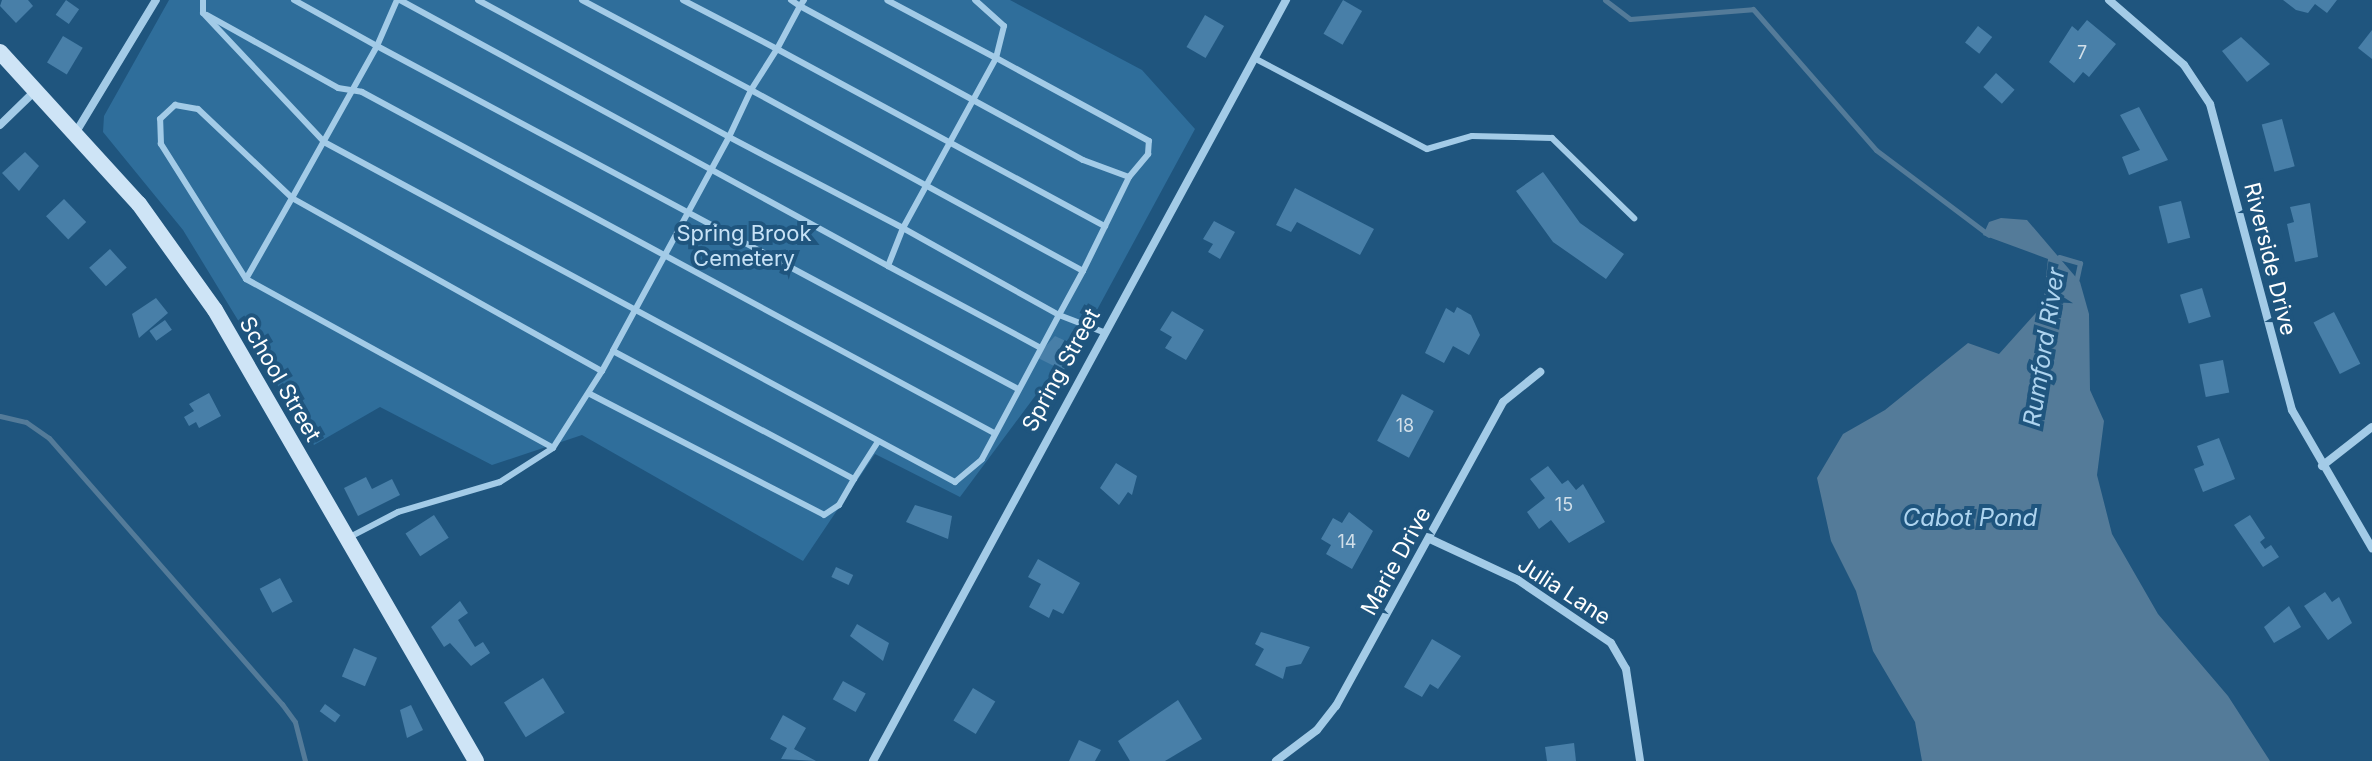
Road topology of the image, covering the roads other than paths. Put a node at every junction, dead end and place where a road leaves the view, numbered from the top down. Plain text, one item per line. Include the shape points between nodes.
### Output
1 (156, 0) edge
2 (203, 0) edge
3 (294, 0) edge
4 (478, 0) edge
5 (582, 0) edge
6 (683, 0) edge
7 (791, 0) edge
8 (887, 0) edge
9 (975, 0) edge
10 (1286, 0) edge
11 (2109, 0) edge
12 (399, 1) edge
13 (802, 3) edge
14 (203, 13) junction
15 (377, 46) junction
16 (777, 49) junction
17 (0, 52) edge
18 (996, 58) junction
19 (1256, 59) junction
20 (36, 90) junction
21 (751, 90) junction
22 (353, 91) junction
23 (973, 100) junction
24 (0, 125) edge
25 (76, 132) junction
26 (729, 137) junction
27 (324, 142) junction
28 (949, 144) junction
29 (711, 169) junction
30 (1129, 177) junction
31 (926, 186) junction
32 (292, 198) junction
33 (687, 213) junction
34 (1634, 218) dead end
35 (1105, 226) junction
36 (903, 228) junction
37 (665, 256) junction
38 (888, 266) junction
39 (1083, 271) junction
40 (246, 279) junction
41 (636, 311) junction
42 (1059, 315) junction
43 (1103, 332) junction
44 (1039, 347) junction
45 (613, 351) junction
46 (602, 371) junction
47 (1540, 372) dead end
48 (1018, 389) junction
49 (590, 394) junction
50 (2372, 427) edge
51 (994, 433) junction
52 (877, 443) junction
53 (553, 448) junction
54 (2322, 466) junction
55 (854, 479) junction
56 (1430, 539) junction
57 (343, 540) junction
58 (2372, 548) edge
59 (476, 761) edge
60 (873, 761) edge
61 (1276, 761) edge
62 (1640, 761) edge

1 - 25 street
2 - 14 lane
3 - 15 lane
4 - 26 lane
5 - 21 lane
6 - 16 lane
7 - 13 lane
8 - 18 lane
9 - 18 lane via 1004,26
10 - 19 street, Spring Street
11 - 54 street, Riverside Drive via 2184,65 2210,104 2292,410
12 - 15 lane
12 - 29 lane
13 - 16 lane
13 - 23 lane
14 - 22 lane
14 - 27 lane
15 - 22 lane
15 - 33 lane
16 - 21 lane
16 - 28 lane
17 - 20 main road, School Street
18 - 23 lane
18 - 30 lane via 1144,137 1148,154
19 - 34 lane via 1427,149 1472,136 1552,138
19 - 43 street, Spring Street
20 - 24 street
20 - 25 main road, School Street
21 - 26 lane
21 - 31 lane
22 - 27 lane
22 - 37 lane
23 - 28 lane
23 - 30 lane via 1083,160
25 - 57 main road, School Street via 139,204 215,310
26 - 29 lane
26 - 36 lane
27 - 32 lane
27 - 41 lane
28 - 31 lane
28 - 35 lane
29 - 33 lane
29 - 38 lane
30 - 35 lane
31 - 36 lane
31 - 39 lane
32 - 40 lane
32 - 40 lane via 198,109 175,105 160,119 161,144
32 - 46 lane
33 - 37 lane
33 - 48 lane
35 - 39 lane
36 - 38 lane
36 - 42 lane
37 - 41 lane
37 - 51 lane
38 - 44 lane
39 - 42 lane
40 - 53 lane
41 - 45 lane
41 - 52 lane
42 - 43 lane
42 - 44 lane
43 - 60 street, Spring Street
44 - 48 lane
45 - 46 lane
45 - 55 lane
46 - 49 lane
47 - 56 street, Marie Drive via 1503,402
48 - 51 lane
49 - 53 lane
49 - 55 lane via 824,515 839,505
50 - 54 street
51 - 52 lane via 974,472 955,482
52 - 55 lane
53 - 57 lane via 500,482 398,512
54 - 58 street, Riverside Drive
56 - 61 street, Marie Drive via 1336,706 1317,730
56 - 62 street, Julia Lane via 1518,580 1611,643 1626,669
57 - 59 main road, School Street

